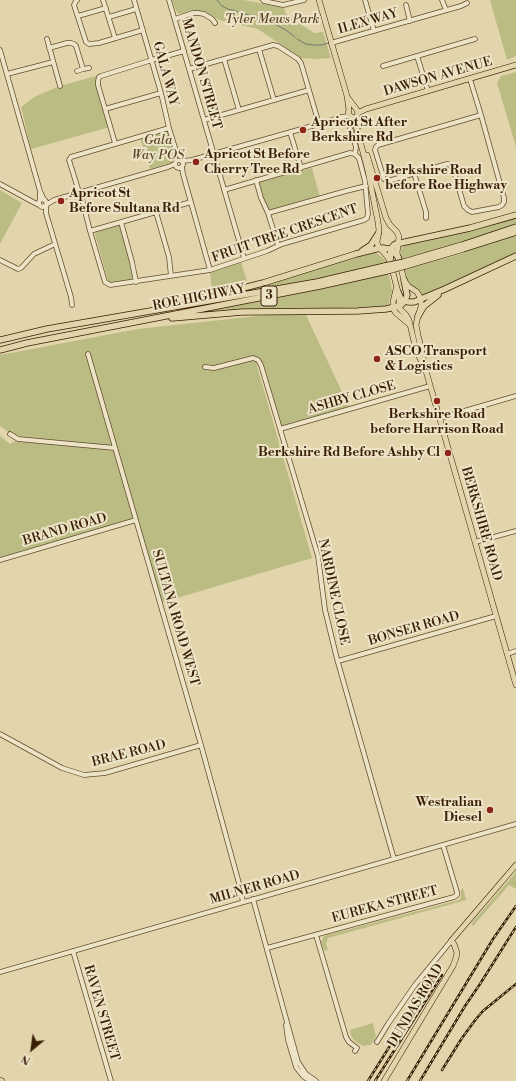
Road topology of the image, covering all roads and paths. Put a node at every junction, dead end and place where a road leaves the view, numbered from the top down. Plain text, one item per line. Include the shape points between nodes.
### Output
1 (77, 0) edge
2 (103, 0) edge
3 (134, 0) edge
4 (169, 0) edge
5 (263, 0) edge
6 (304, 0) edge
7 (319, 0) edge
8 (365, 0) edge
9 (442, 0) edge
10 (468, 3) dead end
11 (406, 5) dead end
12 (106, 8) junction
13 (136, 9) junction
14 (446, 10) junction
15 (78, 16) junction
16 (109, 17) junction
17 (175, 19) junction
18 (410, 21) junction
19 (215, 22) dead end
20 (143, 30) junction
21 (374, 31) junction
22 (115, 38) junction
23 (47, 39) dead end
24 (475, 39) dead end
25 (332, 43) junction
26 (49, 48) junction
27 (259, 49) junction
28 (0, 50) edge
29 (184, 50) junction
30 (418, 56) junction
31 (224, 59) junction
32 (152, 60) junction
33 (53, 62) junction
34 (516, 65) edge
35 (383, 66) dead end
36 (89, 68) dead end
37 (83, 69) junction
38 (189, 69) junction
39 (76, 71) dead end
40 (7, 74) junction
41 (470, 79) junction
42 (60, 86) dead end
43 (309, 90) junction
44 (428, 91) junction
45 (161, 93) junction
46 (274, 100) junction
47 (105, 110) junction
48 (239, 110) junction
49 (353, 113) junction
50 (481, 115) junction
51 (204, 120) junction
52 (318, 124) junction
53 (169, 128) junction
54 (350, 128) dead end
55 (290, 132) junction
56 (115, 143) junction
57 (214, 154) junction
58 (355, 154) junction
59 (179, 164) junction
60 (300, 168) junction
61 (414, 173) junction
62 (256, 180) junction
63 (0, 184) edge
64 (366, 186) junction
65 (224, 190) junction
66 (79, 192) junction
67 (191, 202) junction
68 (43, 203) junction
69 (156, 212) junction
70 (268, 214) junction
71 (516, 215) edge
72 (426, 218) dead end
73 (121, 222) junction
74 (516, 227) edge
75 (90, 231) junction
76 (516, 232) edge
77 (378, 234) junction
78 (399, 240) junction
79 (55, 244) junction
80 (278, 245) junction
81 (380, 249) junction
82 (391, 249) junction
83 (356, 254) junction
84 (516, 256) edge
85 (398, 257) junction
86 (244, 258) junction
87 (0, 260) edge
88 (390, 261) junction
89 (404, 264) junction
90 (386, 268) junction
91 (210, 270) junction
92 (171, 276) junction
93 (404, 280) junction
94 (136, 282) junction
95 (396, 284) junction
96 (445, 289) junction
97 (398, 292) junction
98 (421, 299) junction
99 (405, 302) junction
100 (72, 304) dead end
101 (396, 309) junction
102 (158, 310) junction
103 (418, 316) junction
104 (150, 319) junction
105 (0, 340) edge
106 (0, 350) edge
107 (88, 354) dead end
108 (205, 367) dead end
109 (425, 369) junction
110 (430, 386) junction
111 (516, 396) edge
112 (440, 418) junction
113 (280, 429) junction
114 (10, 434) dead end
115 (115, 448) junction
116 (136, 520) junction
117 (516, 530) edge
118 (475, 542) junction
119 (0, 560) edge
120 (496, 616) junction
121 (516, 651) edge
122 (507, 654) junction
123 (338, 661) junction
124 (516, 685) edge
125 (0, 734) edge
126 (201, 745) junction
127 (516, 824) edge
128 (443, 844) junction
129 (394, 858) junction
130 (516, 865) edge
131 (253, 899) junction
132 (245, 901) junction
133 (316, 934) junction
134 (451, 942) junction
135 (267, 948) junction
136 (72, 951) junction
137 (0, 972) edge
138 (285, 1013) junction
139 (377, 1042) dead end
140 (358, 1048) dead end
141 (111, 1081) edge
142 (310, 1081) edge
143 (316, 1081) edge
144 (384, 1081) edge

1 - 15 street via 74,5
2 - 12 street
3 - 13 street, GALA WAY
4 - 17 street, MANDON STREET
5 - 6 street via 282,6
7 - 25 main road
8 - 21 street
9 - 14 street
10 - 14 street, ILEX WAY
11 - 18 street, ILEX WAY
12 - 15 street
12 - 16 street
13 - 16 street
13 - 20 street, GALA WAY
14 - 18 street, ILEX WAY
15 - 22 street via 87,43 90,45
16 - 22 street
17 - 19 street via 198,13
17 - 29 street, MANDON STREET
18 - 21 street, ILEX WAY
20 - 22 street
20 - 32 street, GALA WAY
21 - 25 street, ILEX WAY
23 - 26 street
24 - 30 street
25 - 49 main road
26 - 33 street
26 - 37 street via 74,44
27 - 31 street
27 - 43 street via 278,46 298,59
27 - 46 street
28 - 40 street
29 - 32 street
29 - 38 street, MANDON STREET
30 - 35 street
30 - 44 street
31 - 38 street
31 - 48 street
32 - 45 street, GALA WAY
32 - 47 street via 99,78 98,84
33 - 40 street
33 - 42 street
34 - 41 main road, DAWSON AVENUE
36 - 37 street
37 - 39 street
38 - 51 street, MANDON STREET
40 - 68 street
41 - 44 main road, DAWSON AVENUE
41 - 50 street
43 - 46 street
43 - 52 street
44 - 49 main road, DAWSON AVENUE
45 - 47 street
45 - 53 street, GALA WAY
46 - 48 street
47 - 56 street
48 - 51 street
49 - 52 street
49 - 77 main road via 371,184
49 - 78 main road via 385,216
50 - 61 street via 376,147 385,180
50 - 61 street via 504,198 502,205 472,212 468,210 464,206 450,165
51 - 57 street, MANDON STREET
52 - 55 street
53 - 56 street
53 - 59 street, GALA WAY
54 - 58 street, FRUIT TREE CRESCENT via 356,147
55 - 57 street
55 - 60 street
56 - 66 street, FRUIT TREE CRESCENT via 71,157 69,160
57 - 59 street
57 - 65 street, MANDON STREET
58 - 60 street via 350,153
58 - 64 street, FRUIT TREE CRESCENT
59 - 66 street
59 - 67 street, GALA WAY
60 - 62 street
61 - 72 street
62 - 65 street
62 - 70 street
63 - 68 street via 33,202
64 - 70 street
64 - 80 street, FRUIT TREE CRESCENT via 367,218
65 - 86 street, MANDON STREET
66 - 68 street
66 - 75 street, FRUIT TREE CRESCENT
67 - 69 street
67 - 91 street, GALA WAY
68 - 79 street
69 - 73 street
69 - 92 street via 169,257
70 - 80 street
71 - 78 highway via 410,241
73 - 75 street
73 - 94 street
74 - 89 highway, ROE HIGHWAY / 3
75 - 94 street, FRUIT TREE CRESCENT via 105,282 110,285
76 - 89 highway, ROE HIGHWAY / 3
77 - 81 main road via 377,242
77 - 83 highway via 370,246
78 - 82 highway
78 - 85 main road
79 - 87 street via 34,254 18,269
79 - 100 street
80 - 86 street, FRUIT TREE CRESCENT
81 - 82 highway
81 - 83 highway
81 - 88 main road, BERKSHIRE ROAD
82 - 85 highway
82 - 88 highway
83 - 102 highway via 263,283
84 - 96 highway
85 - 93 main road
86 - 91 street, FRUIT TREE CRESCENT
88 - 95 main road, BERKSHIRE ROAD
89 - 90 highway, ROE HIGHWAY / 3, bridge
90 - 102 highway, ROE HIGHWAY / 3
90 - 104 highway, ROE HIGHWAY / 3 via 320,286
91 - 92 street, FRUIT TREE CRESCENT
92 - 94 street, FRUIT TREE CRESCENT
93 - 98 main road
93 - 99 highway via 407,295
95 - 97 main road, BERKSHIRE ROAD
95 - 101 main road, BERKSHIRE ROAD via 393,302
96 - 98 highway
96 - 103 highway via 424,306
97 - 99 highway
97 - 101 main road, BERKSHIRE ROAD via 400,298
98 - 99 highway
98 - 103 main road, BERKSHIRE ROAD
99 - 101 highway
101 - 104 highway via 242,312
101 - 109 main road, BERKSHIRE ROAD via 407,317 416,350
102 - 105 highway, ROE HIGHWAY / 3 via 47,329
103 - 109 main road, BERKSHIRE ROAD via 417,331
104 - 106 highway, ROE HIGHWAY / 3
107 - 115 street, SULTANA ROAD WEST
108 - 113 street, NARDINE CLOSE via 214,368 251,358 258,360
109 - 110 main road, BERKSHIRE ROAD
110 - 112 main road, BERKSHIRE ROAD
110 - 113 street, ASHBY CLOSE
111 - 112 street
112 - 118 main road, BERKSHIRE ROAD
113 - 123 street, NARDINE CLOSE via 318,556 325,610
114 - 115 street via 18,440
115 - 116 street, SULTANA ROAD WEST
116 - 119 street, BRAND ROAD
116 - 126 street, SULTANA ROAD WEST
117 - 118 street
118 - 120 main road, BERKSHIRE ROAD
120 - 122 main road, BERKSHIRE ROAD
120 - 123 street, BONSER ROAD
121 - 122 street
122 - 124 main road, BERKSHIRE ROAD
123 - 129 street, NARDINE CLOSE
125 - 126 street, BRAE ROAD via 62,768 84,775 105,773
126 - 132 street, SULTANA ROAD WEST
127 - 128 street, MILNER ROAD
128 - 129 street, MILNER ROAD
128 - 133 street, EUREKA STREET via 457,895
129 - 131 street, MILNER ROAD
130 - 134 main road, DUNDAS ROAD
131 - 132 street, MILNER ROAD
131 - 135 street
132 - 136 street, MILNER ROAD
133 - 135 street, EUREKA STREET
133 - 140 street via 346,1037
134 - 139 street, DUNDAS ROAD via 415,985
134 - 144 main road, DUNDAS ROAD via 457,953 453,966
135 - 138 street
136 - 137 street, MILNER ROAD
136 - 141 street, RAVEN STREET
138 - 142 street via 295,1064 301,1074
138 - 143 street via 298,1062 306,1074

